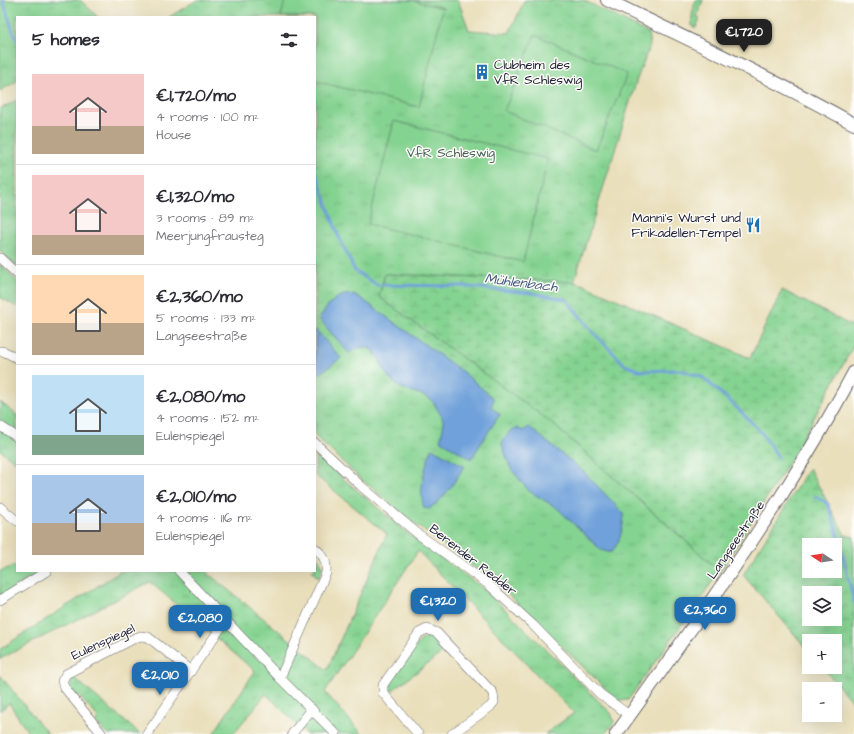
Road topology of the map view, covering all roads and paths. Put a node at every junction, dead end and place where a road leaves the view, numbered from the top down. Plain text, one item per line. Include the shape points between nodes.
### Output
1 (607, 0) edge
2 (854, 124) edge
3 (0, 258) edge
4 (16, 273) edge
5 (0, 351) edge
6 (16, 358) edge
7 (854, 372) edge
8 (0, 426) edge
9 (16, 436) edge
10 (316, 444) edge
11 (0, 507) edge
12 (16, 521) edge
13 (316, 549) edge
14 (45, 572) edge
15 (180, 572) edge
16 (0, 600) edge
17 (226, 620) junction
18 (191, 670) junction
19 (280, 678) junction
20 (312, 709) junction
21 (629, 716) junction
22 (102, 734) edge
23 (147, 734) edge
24 (292, 734) edge
25 (336, 734) edge
26 (418, 734) edge
27 (452, 734) edge
28 (616, 734) edge

1 - 2 street via 768,78
3 - 4 street
5 - 6 street
7 - 21 street, Langseestraße via 768,518
8 - 9 street
10 - 21 street, Berender Redder via 418,534 488,584 533,625 600,694
11 - 12 street
13 - 19 street via 323,555 327,564 326,573
14 - 16 street
15 - 17 street
17 - 18 street
17 - 19 street
18 - 22 street, Eulenspiegel via 148,637 141,636 66,674 62,681 64,687
18 - 23 street
19 - 20 street
20 - 24 street
20 - 25 street
21 - 28 street, Langseestraße
26 - 27 street via 383,693 383,685 419,633 427,629 437,633 492,693 494,702 490,707

